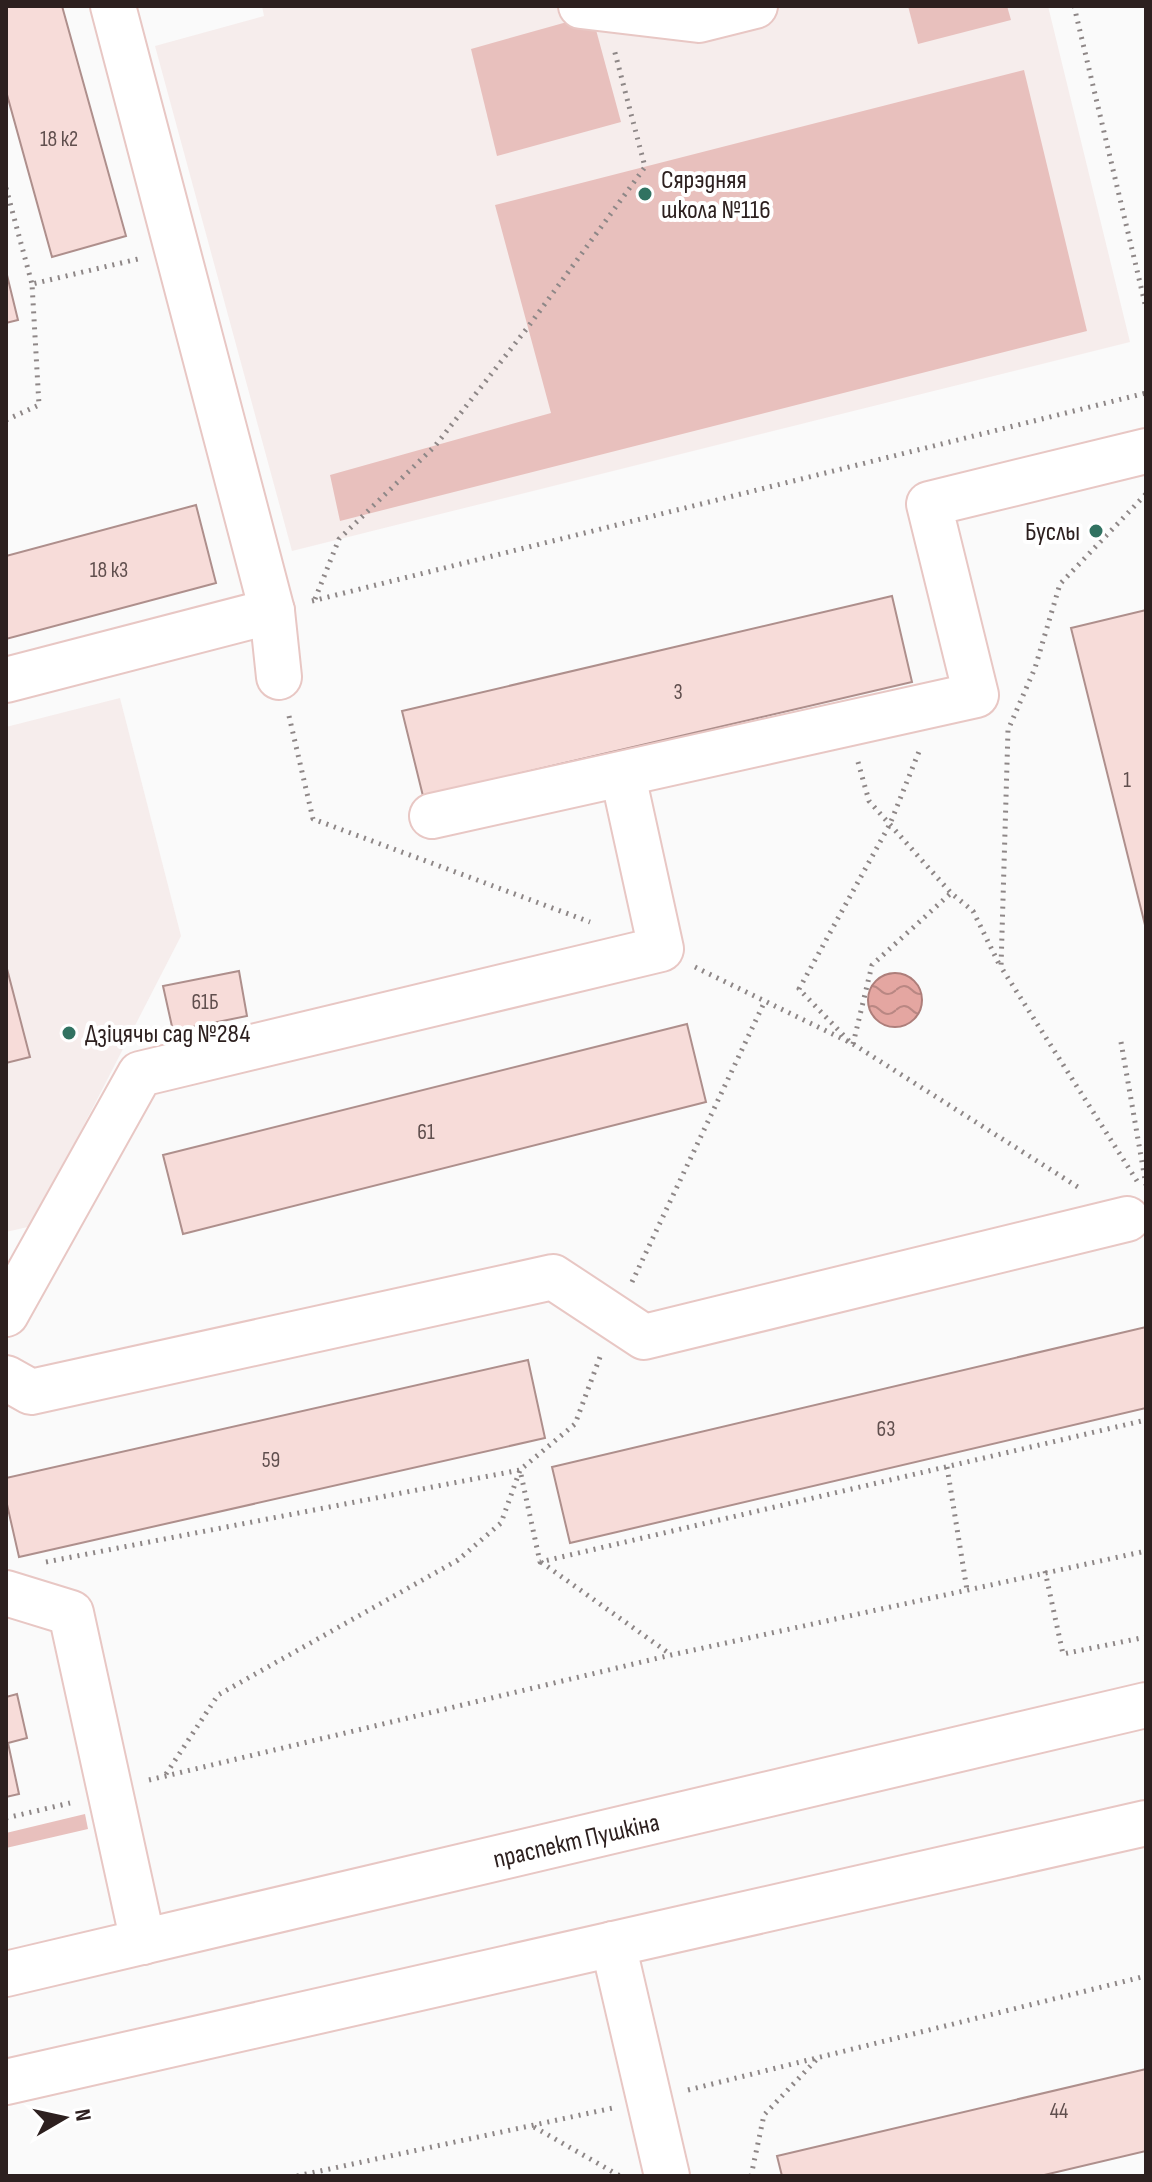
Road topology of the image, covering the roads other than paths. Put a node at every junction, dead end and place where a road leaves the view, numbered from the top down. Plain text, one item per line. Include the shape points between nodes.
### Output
1 (113, 6) edge
2 (755, 6) edge
3 (593, 7) edge
4 (1146, 451) edge
5 (272, 611) junction
6 (279, 677) dead end
7 (6, 680) edge
8 (623, 776) junction
9 (432, 816) dead end
10 (1140, 1200) edge
11 (6, 1314) edge
12 (6, 1378) edge
13 (22, 1578) edge
14 (1146, 1705) edge
15 (1146, 1823) edge
16 (143, 1942) junction
17 (613, 1944) junction
18 (6, 1974) edge
19 (6, 2082) edge
20 (667, 2176) edge

1 - 5 main road
2 - 3 main road via 699,20
4 - 8 main road via 929,504 976,695
5 - 6 main road
5 - 7 main road
8 - 9 main road
8 - 11 main road via 661,949 140,1074
10 - 12 main road via 644,1337 553,1277 31,1392
13 - 16 main road via 71,1613
14 - 16 main road, праспект Пушкіна
15 - 17 main road
16 - 18 main road, праспект Пушкіна
17 - 19 main road
17 - 20 main road

